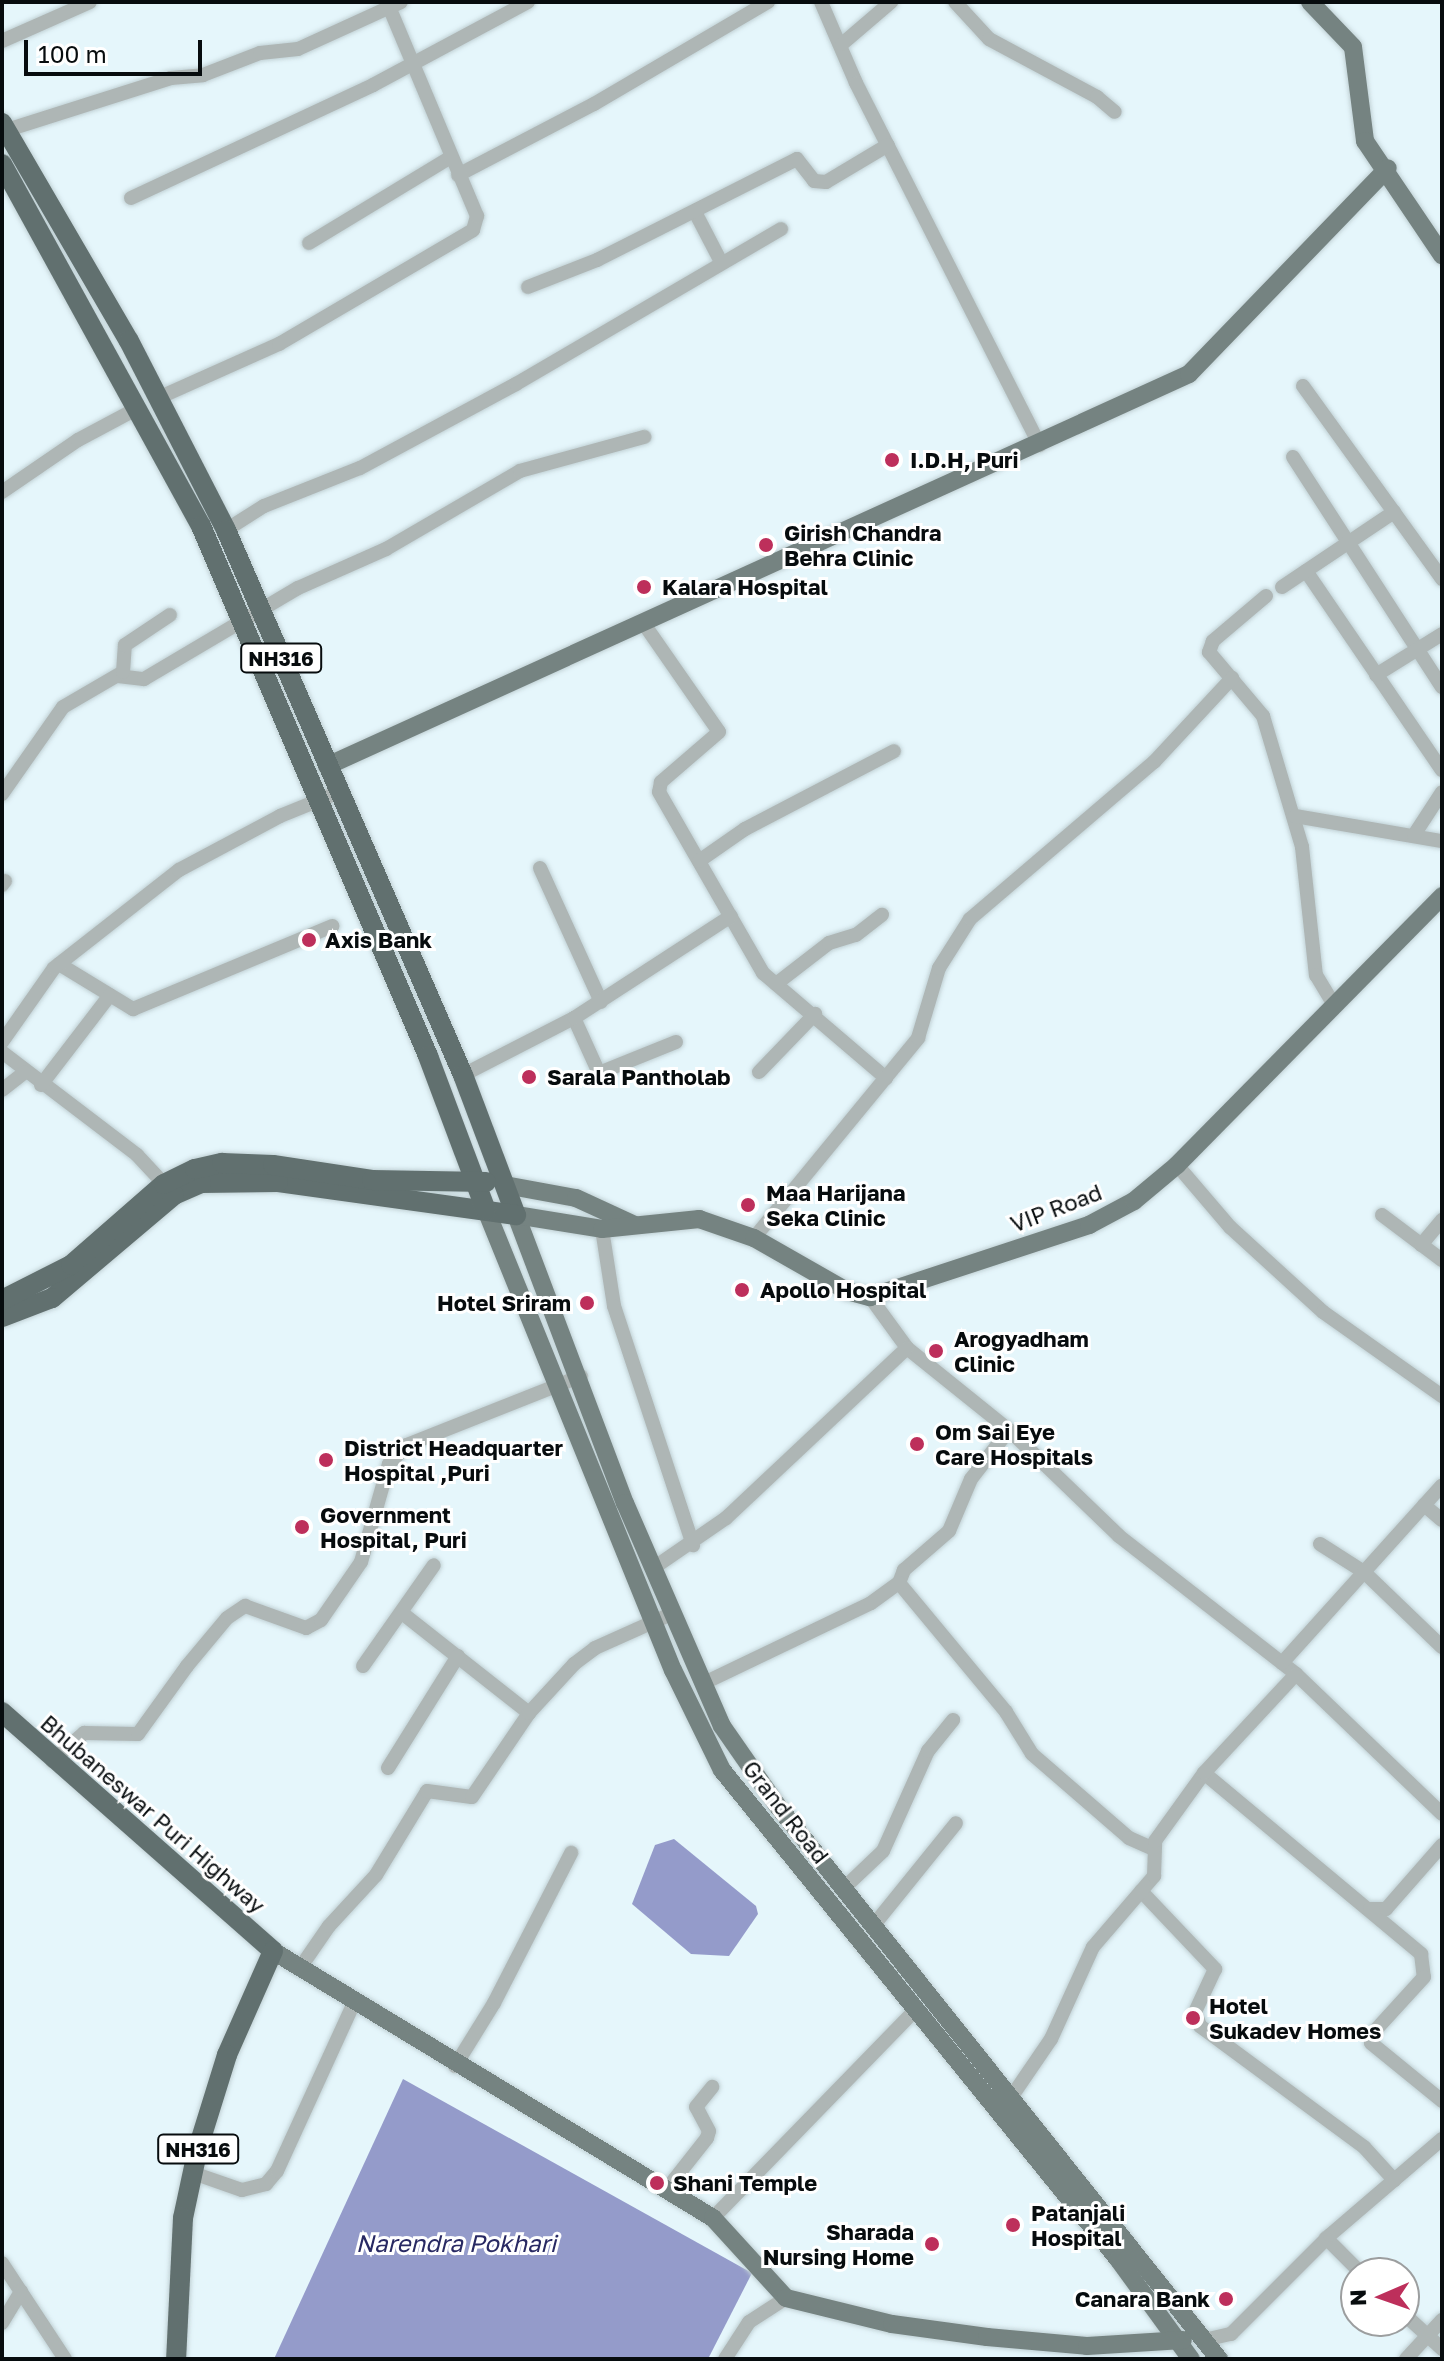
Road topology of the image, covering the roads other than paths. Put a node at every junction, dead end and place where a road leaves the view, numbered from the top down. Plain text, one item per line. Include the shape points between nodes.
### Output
1 (90, 2) edge
2 (528, 2) edge
3 (768, 2) edge
4 (821, 2) edge
5 (891, 2) edge
6 (955, 2) edge
7 (1310, 2) edge
8 (392, 4) edge
9 (2, 41) edge
10 (842, 44) junction
11 (412, 61) junction
12 (1115, 112) dead end
13 (4, 127) edge
14 (888, 145) junction
15 (451, 157) junction
16 (2, 164) edge
17 (1388, 168) junction
18 (458, 175) junction
19 (131, 198) dead end
20 (695, 212) junction
21 (781, 229) dead end
22 (309, 243) dead end
23 (1442, 254) edge
24 (720, 260) junction
25 (528, 287) dead end
26 (1303, 386) dead end
27 (158, 398) junction
28 (138, 408) junction
29 (644, 437) dead end
30 (1040, 445) junction
31 (1293, 457) dead end
32 (2, 492) edge
33 (1394, 512) junction
34 (226, 530) junction
35 (1348, 542) junction
36 (1306, 571) junction
37 (1442, 579) edge
38 (1282, 587) dead end
39 (1266, 596) dead end
40 (260, 610) junction
41 (170, 615) dead end
42 (244, 624) junction
43 (644, 624) junction
44 (1442, 634) edge
45 (1417, 648) junction
46 (1376, 675) junction
47 (118, 676) junction
48 (1232, 678) junction
49 (1442, 687) edge
50 (894, 751) dead end
51 (327, 766) junction
52 (1442, 770) edge
53 (339, 792) junction
54 (1442, 792) edge
55 (2, 794) edge
56 (318, 801) junction
57 (1295, 816) junction
58 (1414, 835) junction
59 (1442, 841) edge
60 (699, 861) junction
61 (540, 868) dead end
62 (1442, 896) edge
63 (882, 915) dead end
64 (731, 916) junction
65 (332, 926) dead end
66 (59, 964) junction
67 (776, 984) junction
68 (110, 995) junction
69 (601, 1002) junction
70 (1335, 1007) junction
71 (815, 1014) junction
72 (574, 1018) junction
73 (2, 1042) edge
74 (676, 1042) dead end
75 (2, 1052) edge
76 (759, 1072) dead end
77 (24, 1073) junction
78 (463, 1075) junction
79 (886, 1078) junction
80 (41, 1085) junction
81 (2, 1090) edge
82 (1177, 1165) junction
83 (475, 1180) junction
84 (164, 1184) junction
85 (505, 1185) junction
86 (486, 1210) junction
87 (516, 1215) junction
88 (1382, 1215) dead end
89 (1442, 1220) edge
90 (635, 1225) junction
91 (602, 1229) junction
92 (754, 1238) junction
93 (1421, 1245) junction
94 (103, 1246) junction
95 (1442, 1260) edge
96 (870, 1297) junction
97 (2, 1300) edge
98 (2, 1317) edge
99 (907, 1348) junction
100 (581, 1376) junction
101 (559, 1384) junction
102 (1442, 1396) edge
103 (1009, 1430) junction
104 (1442, 1485) edge
105 (1424, 1505) junction
106 (1442, 1520) edge
107 (1320, 1544) dead end
108 (693, 1545) junction
109 (434, 1565) dead end
110 (652, 1569) junction
111 (1364, 1572) junction
112 (899, 1583) junction
113 (402, 1613) junction
114 (663, 1618) junction
115 (1442, 1647) edge
116 (458, 1656) junction
117 (1282, 1663) junction
118 (363, 1666) dead end
119 (1296, 1674) junction
120 (702, 1684) junction
121 (2, 1712) edge
122 (529, 1713) junction
123 (953, 1720) dead end
124 (52, 1761) junction
125 (388, 1768) dead end
126 (1204, 1773) junction
127 (1442, 1814) edge
128 (956, 1823) dead end
129 (1442, 1845) edge
130 (1151, 1848) junction
131 (571, 1853) dead end
132 (843, 1889) junction
133 (1141, 1891) junction
134 (1370, 1909) junction
135 (873, 1926) junction
136 (273, 1951) junction
137 (300, 1968) junction
138 (354, 2003) junction
139 (916, 2009) junction
140 (455, 2066) junction
141 (712, 2087) dead end
142 (1010, 2099) junction
143 (1442, 2101) edge
144 (1442, 2139) edge
145 (193, 2173) junction
146 (1394, 2180) junction
147 (666, 2190) junction
148 (713, 2218) junction
149 (1326, 2238) junction
150 (1345, 2257) edge
151 (2, 2263) edge
152 (21, 2291) junction
153 (786, 2298) junction
154 (1442, 2320) edge
155 (2, 2323) edge
156 (1420, 2330) edge
157 (1426, 2336) junction
158 (1177, 2340) junction
159 (1204, 2340) junction
160 (1442, 2349) edge
161 (65, 2359) edge
162 (176, 2359) edge
163 (725, 2359) edge
164 (1191, 2359) edge
165 (1219, 2359) edge
166 (1406, 2359) edge

1 - 9 street
2 - 11 street
3 - 18 street via 594,104
4 - 10 street
5 - 10 street
6 - 12 street via 989,39
7 - 17 main road via 1357,55 1362,129
8 - 11 street
8 - 13 street via 298,49 260,53 203,75 171,78
10 - 14 street
11 - 15 street
11 - 19 street via 373,85
13 - 27 highway, NH316
14 - 20 street via 826,182 814,181 797,159
14 - 30 street
15 - 18 street
15 - 22 street
16 - 28 highway, NH316
17 - 23 main road
17 - 30 main road via 1189,374
18 - 27 street via 477,216 473,230 279,344
20 - 24 street
20 - 25 street
21 - 24 street
24 - 34 street via 685,288 516,384 360,468 264,506
26 - 33 street
27 - 34 highway, NH316
28 - 32 street via 78,440
28 - 42 highway, NH316 via 201,526
29 - 40 street via 520,471 386,549
30 - 43 main road
31 - 35 street
33 - 35 street
33 - 37 street
34 - 40 highway, NH316
35 - 36 street
35 - 45 street
36 - 38 street
36 - 46 street
39 - 48 street via 1210,647 1212,658
40 - 42 street
40 - 51 highway, NH316
41 - 47 street via 125,645
42 - 47 street via 188,649 144,679
42 - 56 highway, NH316
43 - 51 main road
43 - 60 street via 719,732 659,787
44 - 45 street
45 - 46 street
45 - 49 street
46 - 52 street
47 - 55 street via 70,700
48 - 57 street via 1263,716
48 - 79 street via 1154,762 970,919 939,968 918,1038
50 - 60 street via 745,829
51 - 53 highway, NH316
53 - 56 street
53 - 78 highway, NH316
54 - 58 street
56 - 66 street via 179,870
56 - 83 highway, NH316
57 - 58 street
57 - 70 street via 1314,965
58 - 59 street
60 - 64 street
61 - 69 street
62 - 70 main road, VIP Road
63 - 67 street via 856,935 829,943
64 - 67 street via 763,973
64 - 69 street via 702,930 658,968
65 - 68 street via 140,1007
66 - 68 street
66 - 73 street
67 - 71 street
68 - 80 street
69 - 72 street
70 - 82 main road, VIP Road
71 - 76 street
71 - 79 street
72 - 74 street via 599,1073
72 - 78 street
75 - 77 street
77 - 80 street
77 - 81 street
78 - 85 highway, NH316
79 - 92 street
80 - 84 street via 137,1155
82 - 96 main road, VIP Road via 1134,1201 1089,1225
82 - 102 street via 1230,1227 1323,1312
83 - 84 highway via 372,1180 222,1163
83 - 85 highway
83 - 86 highway, NH316
84 - 94 highway
85 - 87 highway, NH316
85 - 90 main road via 576,1198
86 - 87 highway
86 - 94 highway via 278,1182 212,1181 174,1195
86 - 101 main road, Grand Road
87 - 91 main road
87 - 100 main road, Grand Road
88 - 93 street
89 - 93 street
90 - 91 main road
90 - 92 main road via 699,1219
91 - 108 street via 614,1306
92 - 96 main road via 847,1291
93 - 95 street
94 - 97 highway
94 - 98 highway via 52,1298
96 - 99 street
99 - 103 street
99 - 108 street
100 - 101 street
100 - 110 main road, Grand Road
101 - 114 main road, Grand Road
101 - 124 street via 397,1453 385,1476 361,1562 313,1627 245,1606 227,1618 138,1734 124,1738 84,1733
103 - 112 street via 971,1479 949,1531 904,1570
103 - 117 street via 1119,1536
104 - 105 street
105 - 106 street
105 - 111 street
107 - 111 street
108 - 110 street
109 - 113 street
110 - 114 main road, Grand Road
111 - 115 street
111 - 117 street
112 - 120 street via 871,1603
112 - 130 street via 1006,1712 1032,1754 1129,1838
113 - 116 street
113 - 118 street
114 - 120 main road, Grand Road
114 - 122 street via 595,1648
114 - 139 main road, Grand Road via 722,1770
116 - 122 street
116 - 125 street
117 - 119 street
119 - 126 street
119 - 127 street
120 - 132 main road, Grand Road via 741,1758
121 - 124 highway, Bhubaneswar Puri Highway
122 - 137 street via 472,1797 427,1791 376,1875 329,1926
123 - 132 street via 928,1751 883,1851
124 - 136 highway, Bhubaneswar Puri Highway
126 - 130 street
126 - 134 street
128 - 135 street
129 - 134 street via 1386,1909
130 - 133 street via 1157,1869
131 - 140 street via 494,2003
132 - 135 main road, Grand Road
133 - 142 street via 1093,1947 1051,2039
133 - 146 street via 1215,1969 1195,2012 1200,2026 1364,2147
134 - 143 street via 1421,1954 1425,1968 1424,1977 1372,2034 1371,2043
135 - 142 main road, Grand Road
136 - 137 main road
136 - 145 highway, NH316 via 227,2055
137 - 138 main road
138 - 140 main road
138 - 145 street via 266,2184 242,2190
139 - 148 street
139 - 158 main road, Grand Road
140 - 147 main road
141 - 147 street via 696,2107 709,2131 707,2138
142 - 159 main road, Grand Road
144 - 146 street
145 - 162 highway, NH316 via 179,2258
146 - 149 street
147 - 148 main road
148 - 153 main road
149 - 150 street
149 - 159 street via 1231,2334
151 - 152 street
152 - 155 street
152 - 161 street
153 - 158 main road via 862,2318 987,2337 1087,2346
153 - 163 street via 749,2322
154 - 157 street
156 - 157 street
157 - 160 street
157 - 166 street
158 - 159 main road
158 - 164 main road, Grand Road
159 - 165 main road, Grand Road

